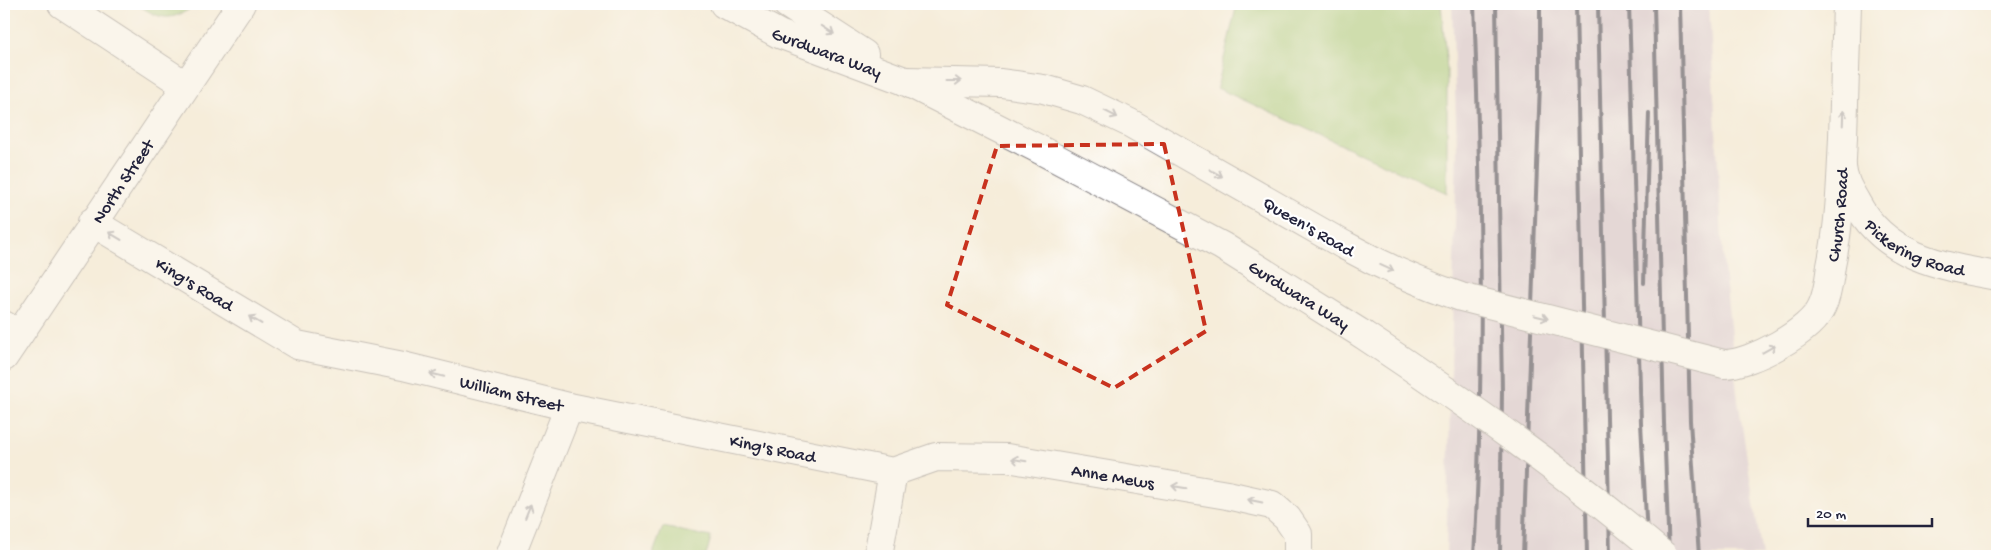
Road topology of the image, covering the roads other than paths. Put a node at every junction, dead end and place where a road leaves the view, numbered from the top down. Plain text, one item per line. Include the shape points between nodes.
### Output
1 (62, 4) edge
2 (241, 4) edge
3 (724, 4) edge
4 (787, 4) edge
5 (1847, 4) edge
6 (905, 81) junction
7 (185, 85) junction
8 (1842, 166) junction
9 (92, 222) junction
10 (1997, 276) edge
11 (11, 329) edge
12 (297, 345) joint
13 (4, 358) edge
14 (1724, 364) joint
15 (570, 407) junction
16 (893, 472) junction
17 (510, 556) edge
18 (878, 556) edge
19 (1298, 556) edge
20 (1664, 556) edge

1 - 7 street
2 - 7 street, North Street
3 - 6 street, Gurdwara Way via 779,34
4 -> 6 street, Gurdwara Way
8 -> 5 street, Church Road
6 -> 14 street, Queen's Road, bridge via 1001,83 1044,89 1082,100 1137,127 1412,280 1461,297
6 - 20 street, Gurdwara Way, bridge via 1222,246 1427,376 1545,462
7 - 9 street, North Street
8 - 10 street, Pickering Road via 1846,184 1862,214 1893,245 1919,257
14 -> 8 street, Church Road via 1734,364 1754,356 1795,334 1816,317 1824,300 1835,250
9 - 11 street, North Street
12 -> 9 street, King's Road
11 - 13 street, North Street
15 -> 12 street, William Street via 403,366
15 - 16 street, King's Road
17 -> 15 street, William Street
16 - 18 street
19 -> 16 street, Anne Mews via 1298,534 1287,518 1272,505 1236,497 1007,458 936,457

